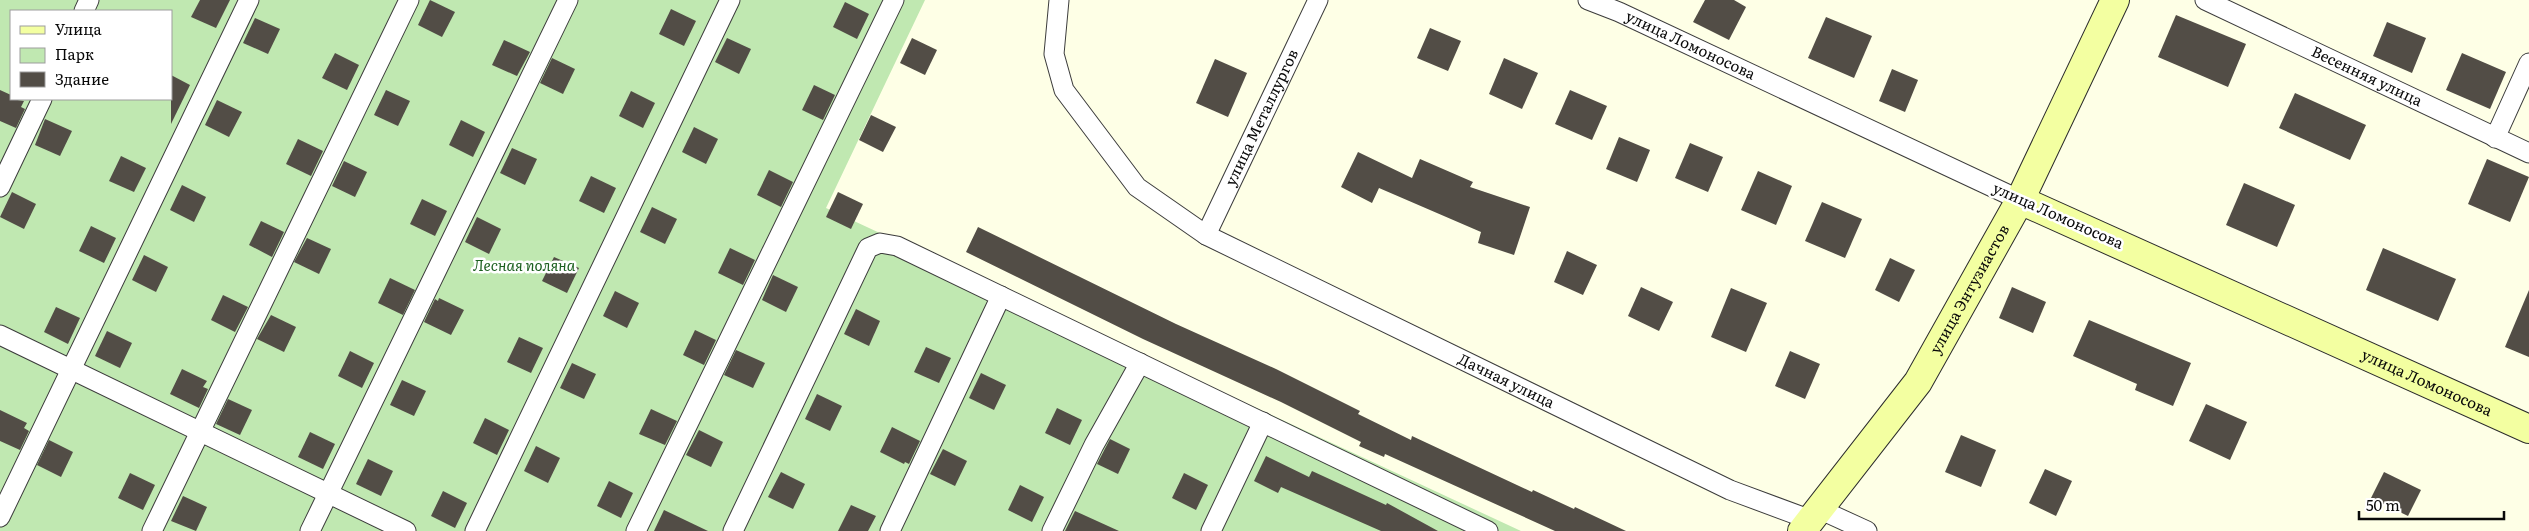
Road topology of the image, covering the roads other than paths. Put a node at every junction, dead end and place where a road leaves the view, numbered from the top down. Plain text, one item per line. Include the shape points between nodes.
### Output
1 (249, 0) edge
2 (409, 0) edge
3 (568, 0) edge
4 (730, 0) edge
5 (894, 0) edge
6 (1059, 0) edge
7 (1318, 0) edge
8 (1588, 0) edge
9 (2115, 0) edge
10 (2205, 0) edge
11 (2529, 64) edge
12 (42, 100) edge
13 (2495, 138) junction
14 (2529, 153) edge
15 (0, 187) edge
16 (2020, 200) junction
17 (1206, 235) junction
18 (1001, 296) junction
19 (0, 335) edge
20 (1140, 363) junction
21 (71, 369) junction
22 (1263, 422) junction
23 (2529, 429) edge
24 (200, 432) junction
25 (328, 493) junction
26 (0, 517) edge
27 (1811, 520) edge
28 (152, 531) edge
29 (310, 531) edge
30 (406, 531) edge
31 (475, 531) edge
32 (636, 531) edge
33 (733, 531) edge
34 (890, 531) edge
35 (1052, 531) edge
36 (1211, 531) edge
37 (1488, 531) edge
38 (1867, 531) edge

1 - 21 street
2 - 24 street
3 - 25 street
4 - 31 street
5 - 32 street
6 - 17 street, Дачная улица via 1054,54 1064,90 1137,187
7 - 17 street, улица Металлургов
8 - 16 street, улица Ломоносова
9 - 16 street, улица Энтузиастов
10 - 13 street, Весенняя улица
11 - 13 street
12 - 15 street
13 - 14 street, Весенняя улица
16 - 23 street, улица Ломоносова
16 - 27 street, улица Энтузиастов via 1918,382
17 - 27 street, Дачная улица via 1730,490
18 - 20 street
18 - 33 street via 897,246 880,243 868,248
18 - 34 street
19 - 21 street
20 - 22 street
20 - 35 street via 1094,445
21 - 24 street
21 - 26 street
22 - 36 street
22 - 37 street
24 - 25 street
24 - 28 street
25 - 29 street
25 - 30 street
27 - 38 street, Дачная улица

